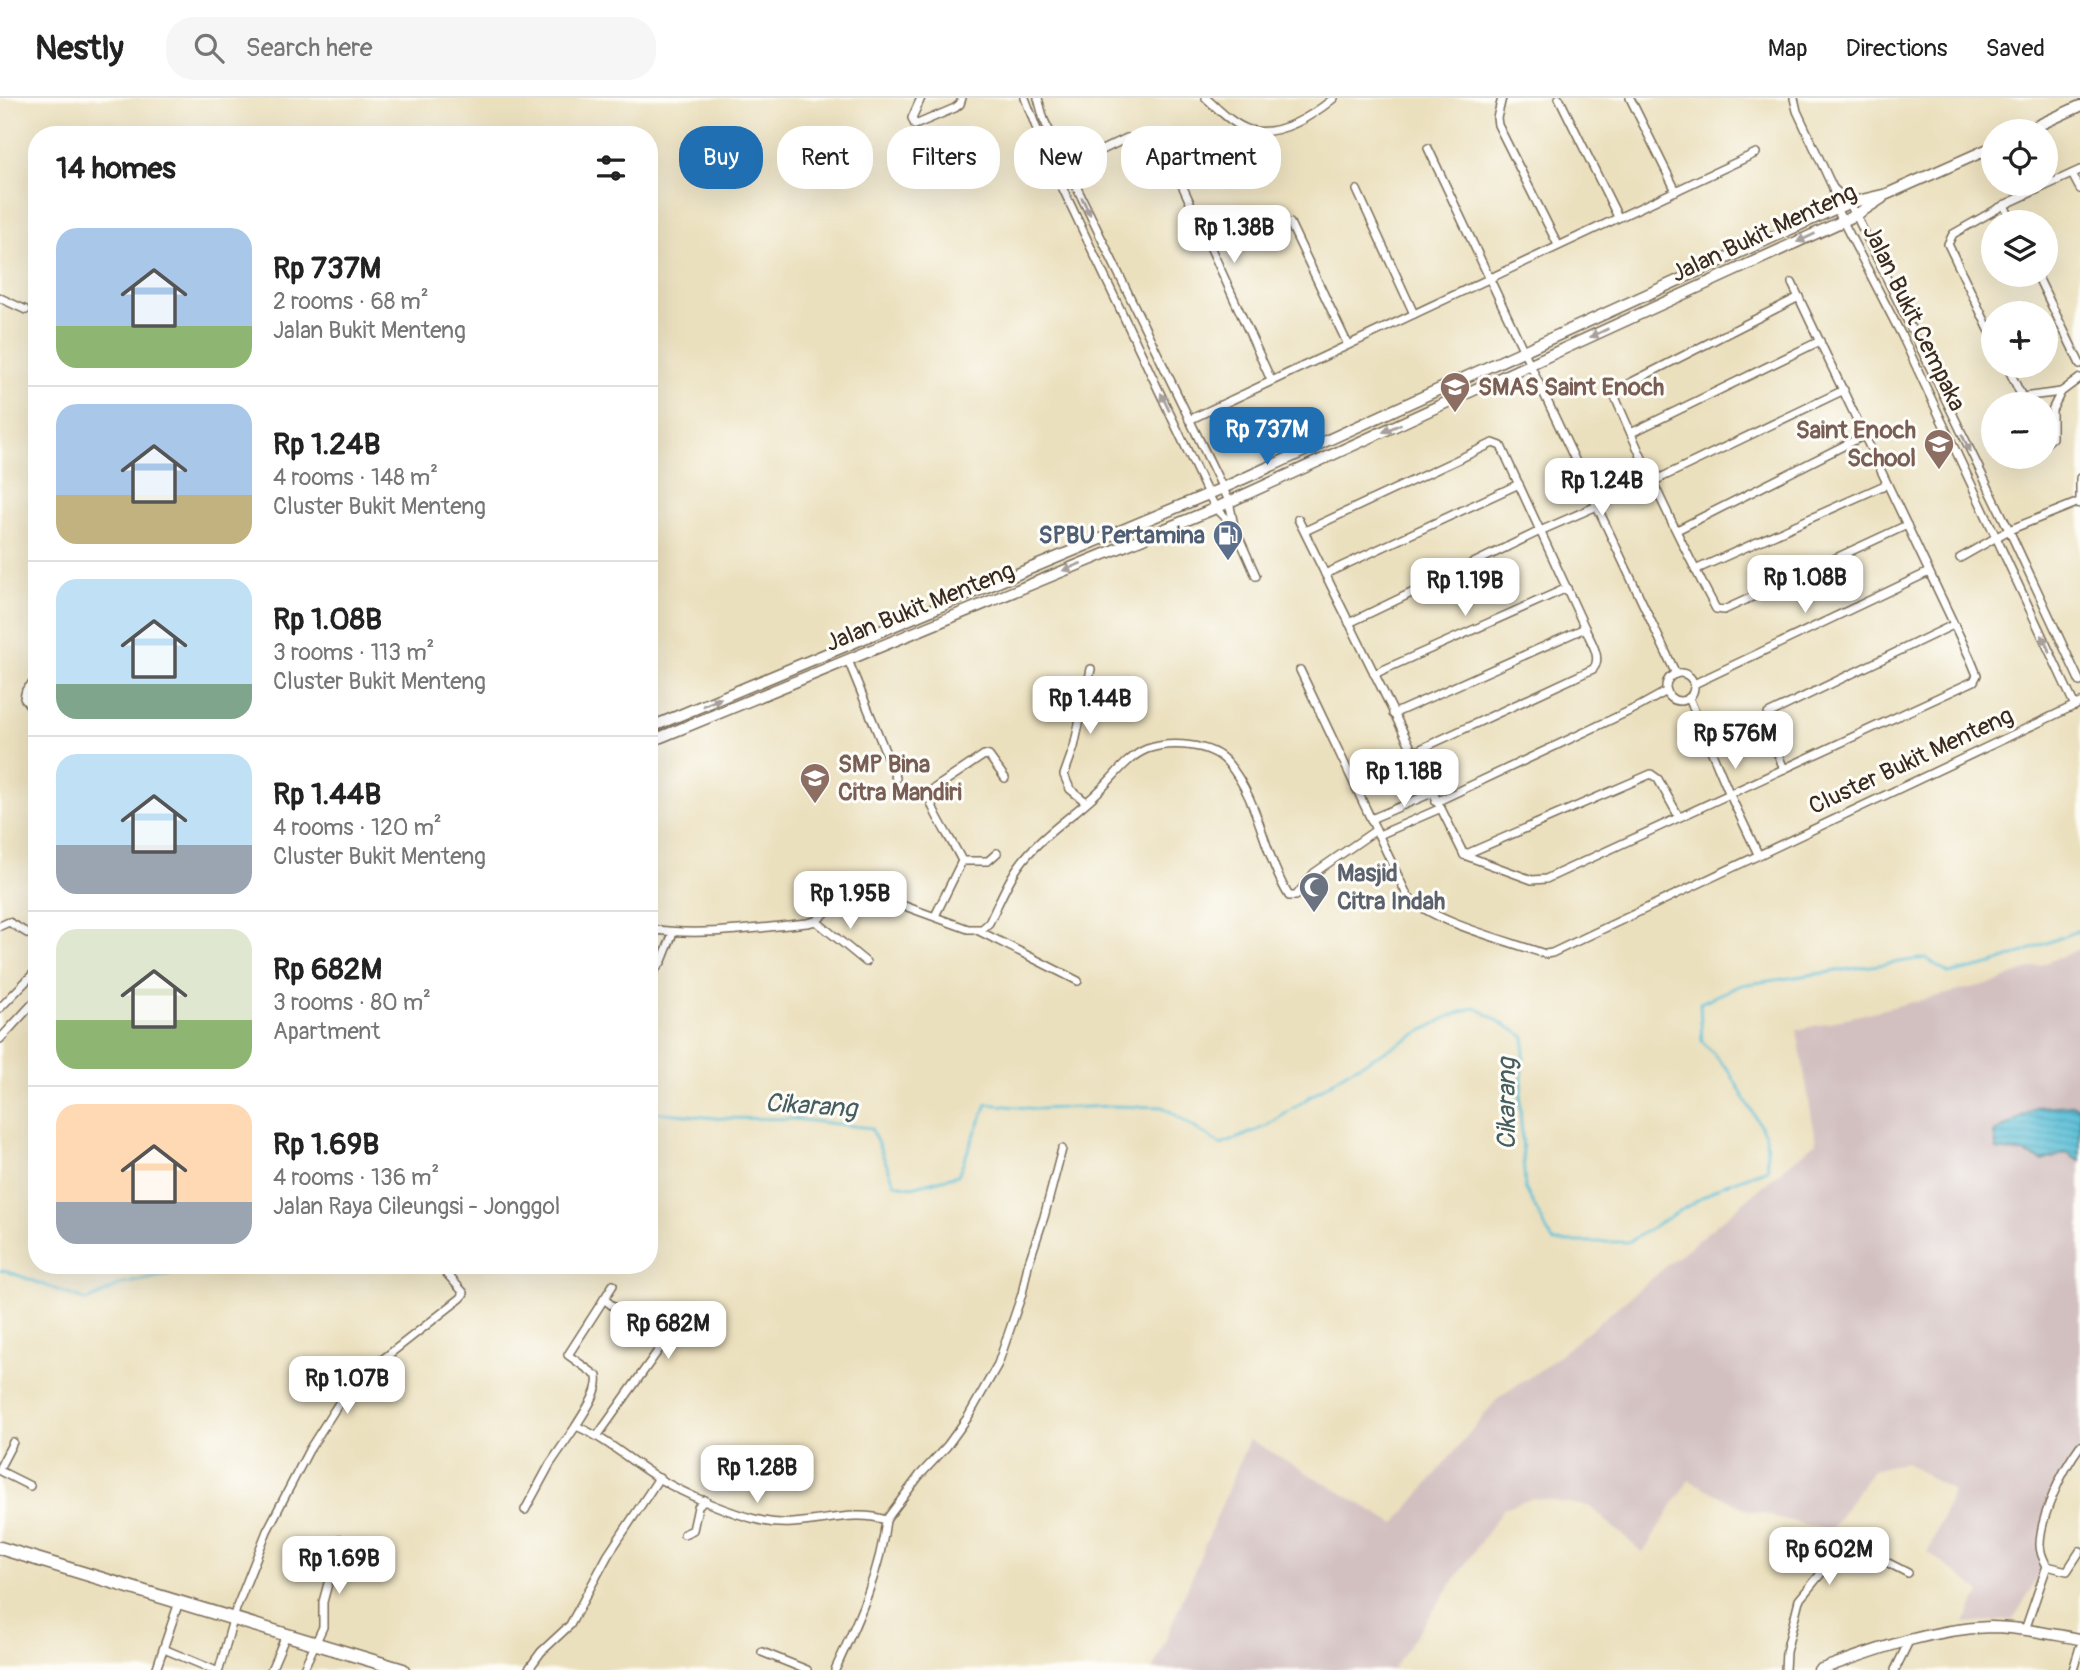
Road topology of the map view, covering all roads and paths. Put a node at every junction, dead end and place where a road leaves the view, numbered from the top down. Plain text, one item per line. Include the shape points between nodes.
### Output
1 (921, 98) edge
2 (962, 98) edge
3 (1025, 98) edge
4 (1038, 98) edge
5 (1206, 98) edge
6 (1334, 98) edge
7 (1502, 98) edge
8 (1559, 98) edge
9 (1630, 98) edge
10 (1794, 98) edge
11 (2080, 106) edge
12 (2052, 119) edge
13 (1047, 126) edge
14 (1428, 148) dead end
15 (1981, 152) edge
16 (1756, 153) dead end
17 (2076, 172) edge
18 (1833, 188) junction
19 (1078, 189) edge
20 (1184, 189) edge
21 (2080, 189) edge
22 (1357, 190) dead end
23 (1676, 191) junction
24 (1887, 194) junction
25 (1849, 203) junction
26 (2004, 205) junction
27 (1836, 208) junction
28 (2006, 210) edge
29 (1856, 215) junction
30 (1618, 217) junction
31 (1843, 220) junction
32 (1290, 223) dead end
33 (1558, 245) junction
34 (1489, 279) junction
35 (1792, 284) dead end
36 (2043, 287) edge
37 (1798, 297) junction
38 (0, 298) edge
39 (26, 310) dead end
40 (1981, 313) edge
41 (1415, 314) junction
42 (1912, 330) junction
43 (1902, 336) junction
44 (1820, 341) junction
45 (1348, 345) junction
46 (1525, 351) junction
47 (2080, 364) edge
48 (1532, 365) junction
49 (2080, 377) edge
50 (1271, 380) junction
51 (1844, 390) junction
52 (2061, 392) junction
53 (2058, 393) edge
54 (2058, 398) edge
55 (1953, 418) junction
56 (1189, 420) junction
57 (1942, 423) junction
58 (1631, 433) junction
59 (1865, 435) junction
60 (2080, 478) edge
61 (1654, 481) junction
62 (1519, 484) junction
63 (1887, 484) junction
64 (1223, 488) junction
65 (1208, 494) junction
66 (1229, 501) junction
67 (2079, 503) edge
68 (1597, 505) junction
69 (1216, 508) junction
70 (1298, 519) dead end
71 (1907, 525) junction
72 (1234, 526) junction
73 (1540, 530) junction
74 (1677, 530) junction
75 (2009, 530) junction
76 (1304, 531) junction
77 (1995, 538) junction
78 (1960, 558) dead end
79 (1695, 570) junction
80 (1929, 572) junction
81 (1325, 574) junction
82 (1256, 576) dead end
83 (1567, 587) junction
84 (1349, 623) junction
85 (1953, 625) junction
86 (1586, 628) junction
87 (848, 660) junction
88 (1091, 669) dead end
89 (1300, 670) dead end
90 (1374, 674) junction
91 (1676, 674) junction
92 (2080, 682) edge
93 (1694, 684) junction
94 (28, 688) edge
95 (1667, 691) junction
96 (1689, 698) junction
97 (28, 703) edge
98 (2078, 705) edge
99 (1393, 714) junction
100 (658, 724) edge
101 (658, 738) edge
102 (1412, 752) junction
103 (1784, 769) junction
104 (896, 778) dead end
105 (1005, 778) dead end
106 (1432, 793) junction
107 (1730, 795) junction
108 (1086, 802) junction
109 (1438, 806) junction
110 (1679, 817) junction
111 (1371, 819) junction
112 (1378, 832) junction
113 (997, 853) dead end
114 (1758, 854) junction
115 (1464, 855) junction
116 (962, 861) junction
117 (935, 916) junction
118 (816, 921) junction
119 (0, 926) edge
120 (658, 930) edge
121 (976, 930) junction
122 (673, 933) junction
123 (28, 934) edge
124 (866, 962) dead end
125 (658, 966) edge
126 (28, 979) edge
127 (1077, 981) dead end
128 (0, 1008) edge
129 (28, 1009) edge
130 (0, 1039) edge
131 (1062, 1149) dead end
132 (447, 1274) edge
133 (612, 1284) dead end
134 (604, 1299) junction
135 (576, 1426) junction
136 (598, 1435) junction
137 (13, 1442) dead end
138 (2080, 1446) edge
139 (0, 1469) edge
140 (659, 1478) junction
141 (30, 1486) dead end
142 (705, 1500) junction
143 (525, 1510) dead end
144 (886, 1520) junction
145 (684, 1534) dead end
146 (340, 1539) dead end
147 (0, 1548) edge
148 (2080, 1551) edge
149 (2047, 1566) junction
150 (1908, 1573) dead end
151 (179, 1602) junction
152 (234, 1618) junction
153 (2025, 1630) junction
154 (286, 1635) junction
155 (1910, 1638) junction
156 (2080, 1639) edge
157 (316, 1643) junction
158 (2080, 1647) edge
159 (164, 1649) junction
160 (762, 1652) dead end
161 (156, 1670) edge
162 (214, 1670) edge
163 (219, 1670) edge
164 (271, 1670) edge
165 (303, 1670) edge
166 (403, 1670) edge
167 (528, 1670) edge
168 (807, 1670) edge
169 (835, 1670) edge
170 (1785, 1670) edge
171 (1819, 1670) edge
172 (1895, 1670) edge
173 (2073, 1670) edge

1 - 2 street via 912,118 915,125 956,108
65 -> 3 street via 1045,151
4 - 13 street
5 - 6 street via 1249,130 1269,131 1301,120
7 - 33 street via 1498,125
8 - 30 street
9 - 23 street
10 - 18 street, Jalan Bukit Cempaka
11 - 12 street
14 - 34 street
15 - 24 street, Jalan Bukit Cempaka
16 - 23 street
17 - 21 street
17 - 26 street
18 - 25 street
18 - 27 street, Jalan Bukit Cempaka
19 -> 56 street
20 - 50 street
22 - 41 street
23 - 30 street
24 - 25 street, Jalan Bukit Menteng
24 - 29 street, Jalan Bukit Menteng
25 - 27 street, Jalan Bukit Menteng
25 - 29 street
26 - 28 street
26 - 40 street via 1953,234 1948,244
27 - 31 street, Jalan Bukit Cempaka
27 - 46 street, Jalan Bukit Menteng
29 - 31 street, Jalan Bukit Menteng
29 - 42 street
30 - 33 street
31 - 43 street, Jalan Bukit Cempaka
31 -> 48 street, Jalan Bukit Menteng
32 - 45 street
33 - 34 street
34 - 41 street
34 - 46 street
35 - 37 street, Cluster Bukit Menteng
36 - 47 street
37 - 44 street, Cluster Bukit Menteng
37 - 58 street via 1618,389 1615,397
38 - 39 street
41 - 45 street
42 - 43 street
42 - 55 street
43 - 57 street, Jalan Bukit Cempaka
44 - 51 street, Cluster Bukit Menteng
44 - 58 street
45 - 50 street
46 - 48 street
46 - 64 street, Jalan Bukit Menteng
48 -> 66 street, Jalan Bukit Menteng
48 - 68 street
49 - 52 street
50 - 56 street
51 - 59 street, Cluster Bukit Menteng
51 - 61 street
52 - 53 street
52 - 54 street
55 - 57 street
55 -> 75 street
56 - 64 street
57 - 77 street, Jalan Bukit Cempaka
58 - 61 street
59 - 63 street, Cluster Bukit Menteng
59 - 74 street
60 - 67 street
61 - 68 street
61 - 74 street
62 - 73 street
62 - 76 street via 1501,446 1493,443
62 - 81 street
63 - 71 street, Cluster Bukit Menteng
63 - 79 street
64 - 65 street, Jalan Bukit Menteng
64 - 66 street
65 - 69 street
100 -> 65 street, Jalan Bukit Menteng
66 - 69 street, Jalan Bukit Menteng
66 - 72 street
67 - 75 street
68 - 73 street
68 - 91 street
69 - 72 street
69 -> 87 street, Jalan Bukit Menteng
70 - 76 street
71 - 79 street via 1724,610 1716,609
71 - 80 street, Cluster Bukit Menteng
72 - 82 street
73 - 83 street
73 - 84 street
74 - 79 street
75 - 77 street
75 - 92 street
76 - 81 street
77 - 78 street
98 -> 77 street, Jalan Bukit Cempaka
80 - 85 street, Cluster Bukit Menteng
80 - 93 street
81 - 84 street
83 - 86 street
83 - 90 street
84 - 90 street
85 - 103 street via 1768,714 1766,726
85 - 103 street, Cluster Bukit Menteng via 1977,679
86 - 99 street
86 - 102 street via 1597,658 1592,670
87 - 101 street, Jalan Bukit Menteng
87 - 104 street
88 - 108 street via 1064,775 1070,789
89 - 111 street, Cluster Bukit Menteng
90 - 99 street
91 - 93 street via 1688,675
91 - 95 street via 1668,680
93 - 96 street
94 - 97 street via 24,698
95 - 96 street via 1673,699
95 - 109 street
96 - 107 street
98 - 114 street, Cluster Bukit Menteng
99 - 102 street
102 - 106 street
103 - 107 street, Cluster Bukit Menteng
105 - 116 street via 984,755 929,792 933,809
106 - 109 street
106 - 111 street
107 - 110 street, Cluster Bukit Menteng
107 - 114 street
108 - 112 street via 1146,749 1167,745 1214,750 1246,790 1287,894 1293,897 1314,873
108 - 121 street via 1051,830 1018,867 989,923
109 - 112 street
109 - 115 street
110 - 115 street, Cluster Bukit Menteng via 1539,880
110 - 115 street via 1656,776 1648,774
111 - 112 street, Cluster Bukit Menteng
112 - 114 street, Cluster Bukit Menteng via 1412,902 1441,918 1545,954
113 - 116 street via 988,861
116 - 117 street
117 - 118 street via 899,904 846,899
117 - 121 street
118 - 122 street
118 - 124 street
119 - 123 street via 9,922
120 - 122 street
121 - 127 street
122 - 125 street
126 - 128 street
129 - 130 street
131 - 144 street via 998,1363 968,1417
132 - 152 street via 464,1293 461,1298 355,1381 309,1450 267,1531
133 - 134 street
134 - 135 street via 568,1354 598,1381
134 - 136 street via 660,1348
135 - 136 street
135 - 143 street
136 - 140 street
137 - 139 street
138 - 149 street via 2045,1516 2039,1546
139 - 141 street
140 - 142 street
140 - 167 street via 608,1555 570,1625
142 - 144 street via 763,1521 811,1522 865,1515
142 - 145 street via 698,1507 694,1530
144 - 169 street via 883,1545 861,1614
146 - 157 street
147 - 151 main road
148 - 149 street via 2067,1571
149 - 153 street
150 - 170 street via 1847,1542 1799,1600
151 - 152 main road
151 - 159 street
152 - 154 main road
152 - 163 street
153 - 155 street via 1992,1627
153 - 156 street
154 - 157 main road
154 - 164 street
155 - 171 street
155 - 172 street
157 - 165 street
157 - 166 main road
158 - 173 street
159 - 161 street
159 - 162 street
160 - 168 street

